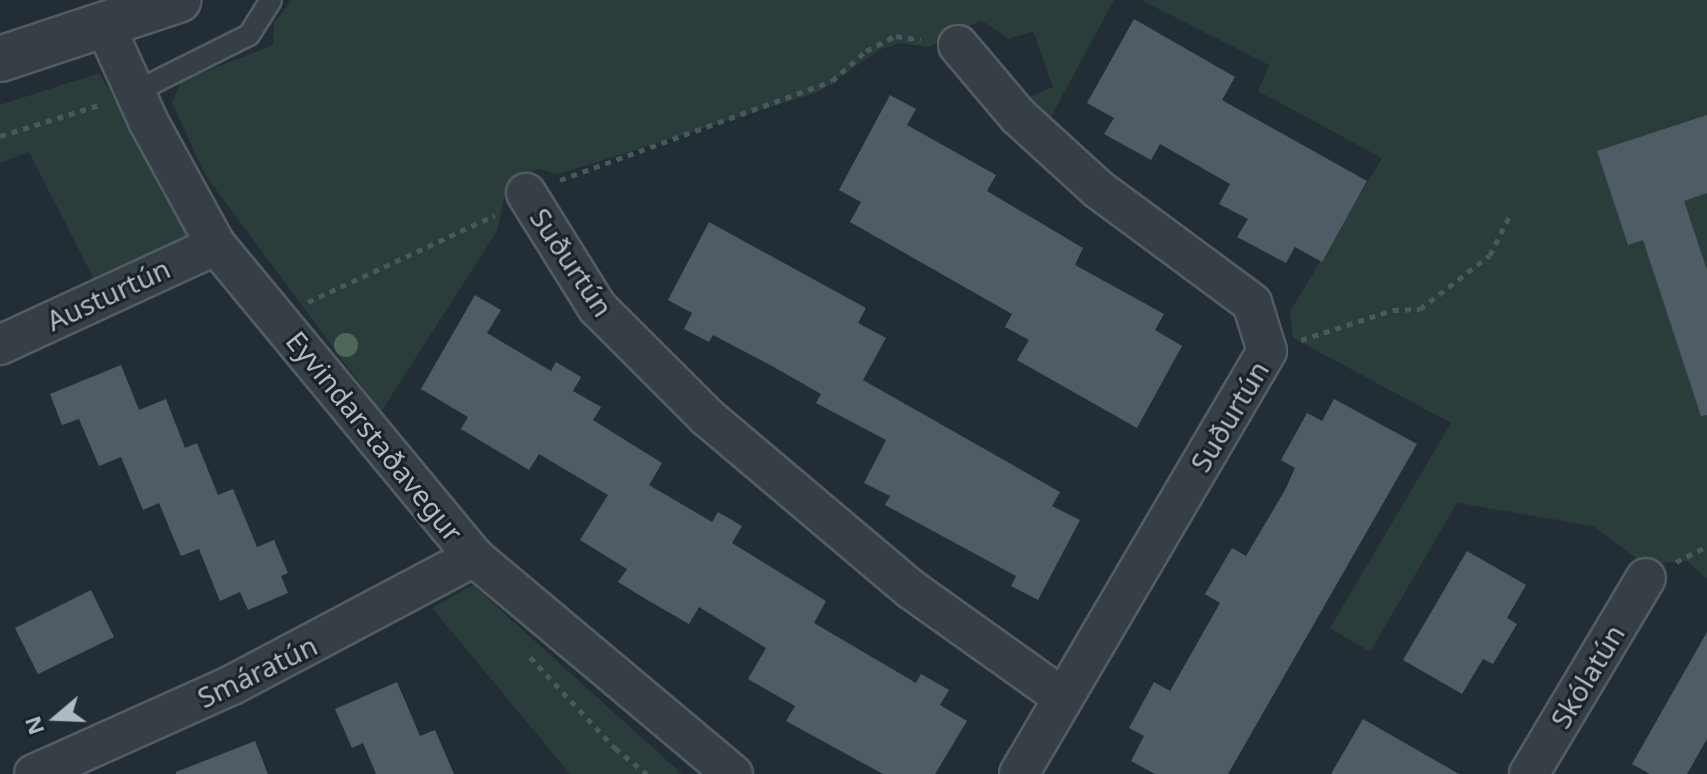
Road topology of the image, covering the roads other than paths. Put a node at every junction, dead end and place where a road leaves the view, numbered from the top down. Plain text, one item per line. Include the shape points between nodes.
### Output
1 (178, 0) edge
2 (271, 0) edge
3 (105, 26) junction
4 (958, 45) road end
5 (0, 59) edge
6 (135, 92) junction
7 (526, 193) road end
8 (216, 245) junction
9 (0, 345) edge
10 (474, 557) junction
11 (1646, 578) dead end
12 (1062, 697) junction
13 (34, 774) edge
14 (733, 774) edge
15 (1019, 774) edge
16 (1529, 774) edge

1 - 3 street
2 - 6 lane via 249,35
3 - 5 street
3 - 6 street, Eyvindarstaðavegur
4 - 12 street, Suðurtún via 1018,116 1098,189 1252,303 1267,351
6 - 8 street, Eyvindarstaðavegur
7 - 12 street, Suðurtún via 597,307 707,417 912,590
8 - 9 street, Austurtún
8 - 10 street, Eyvindarstaðavegur
10 - 13 street, Smáratún via 232,685
10 - 14 street, Eyvindarstaðavegur
11 - 16 street, Skólatún
12 - 15 street, Suðurtún

